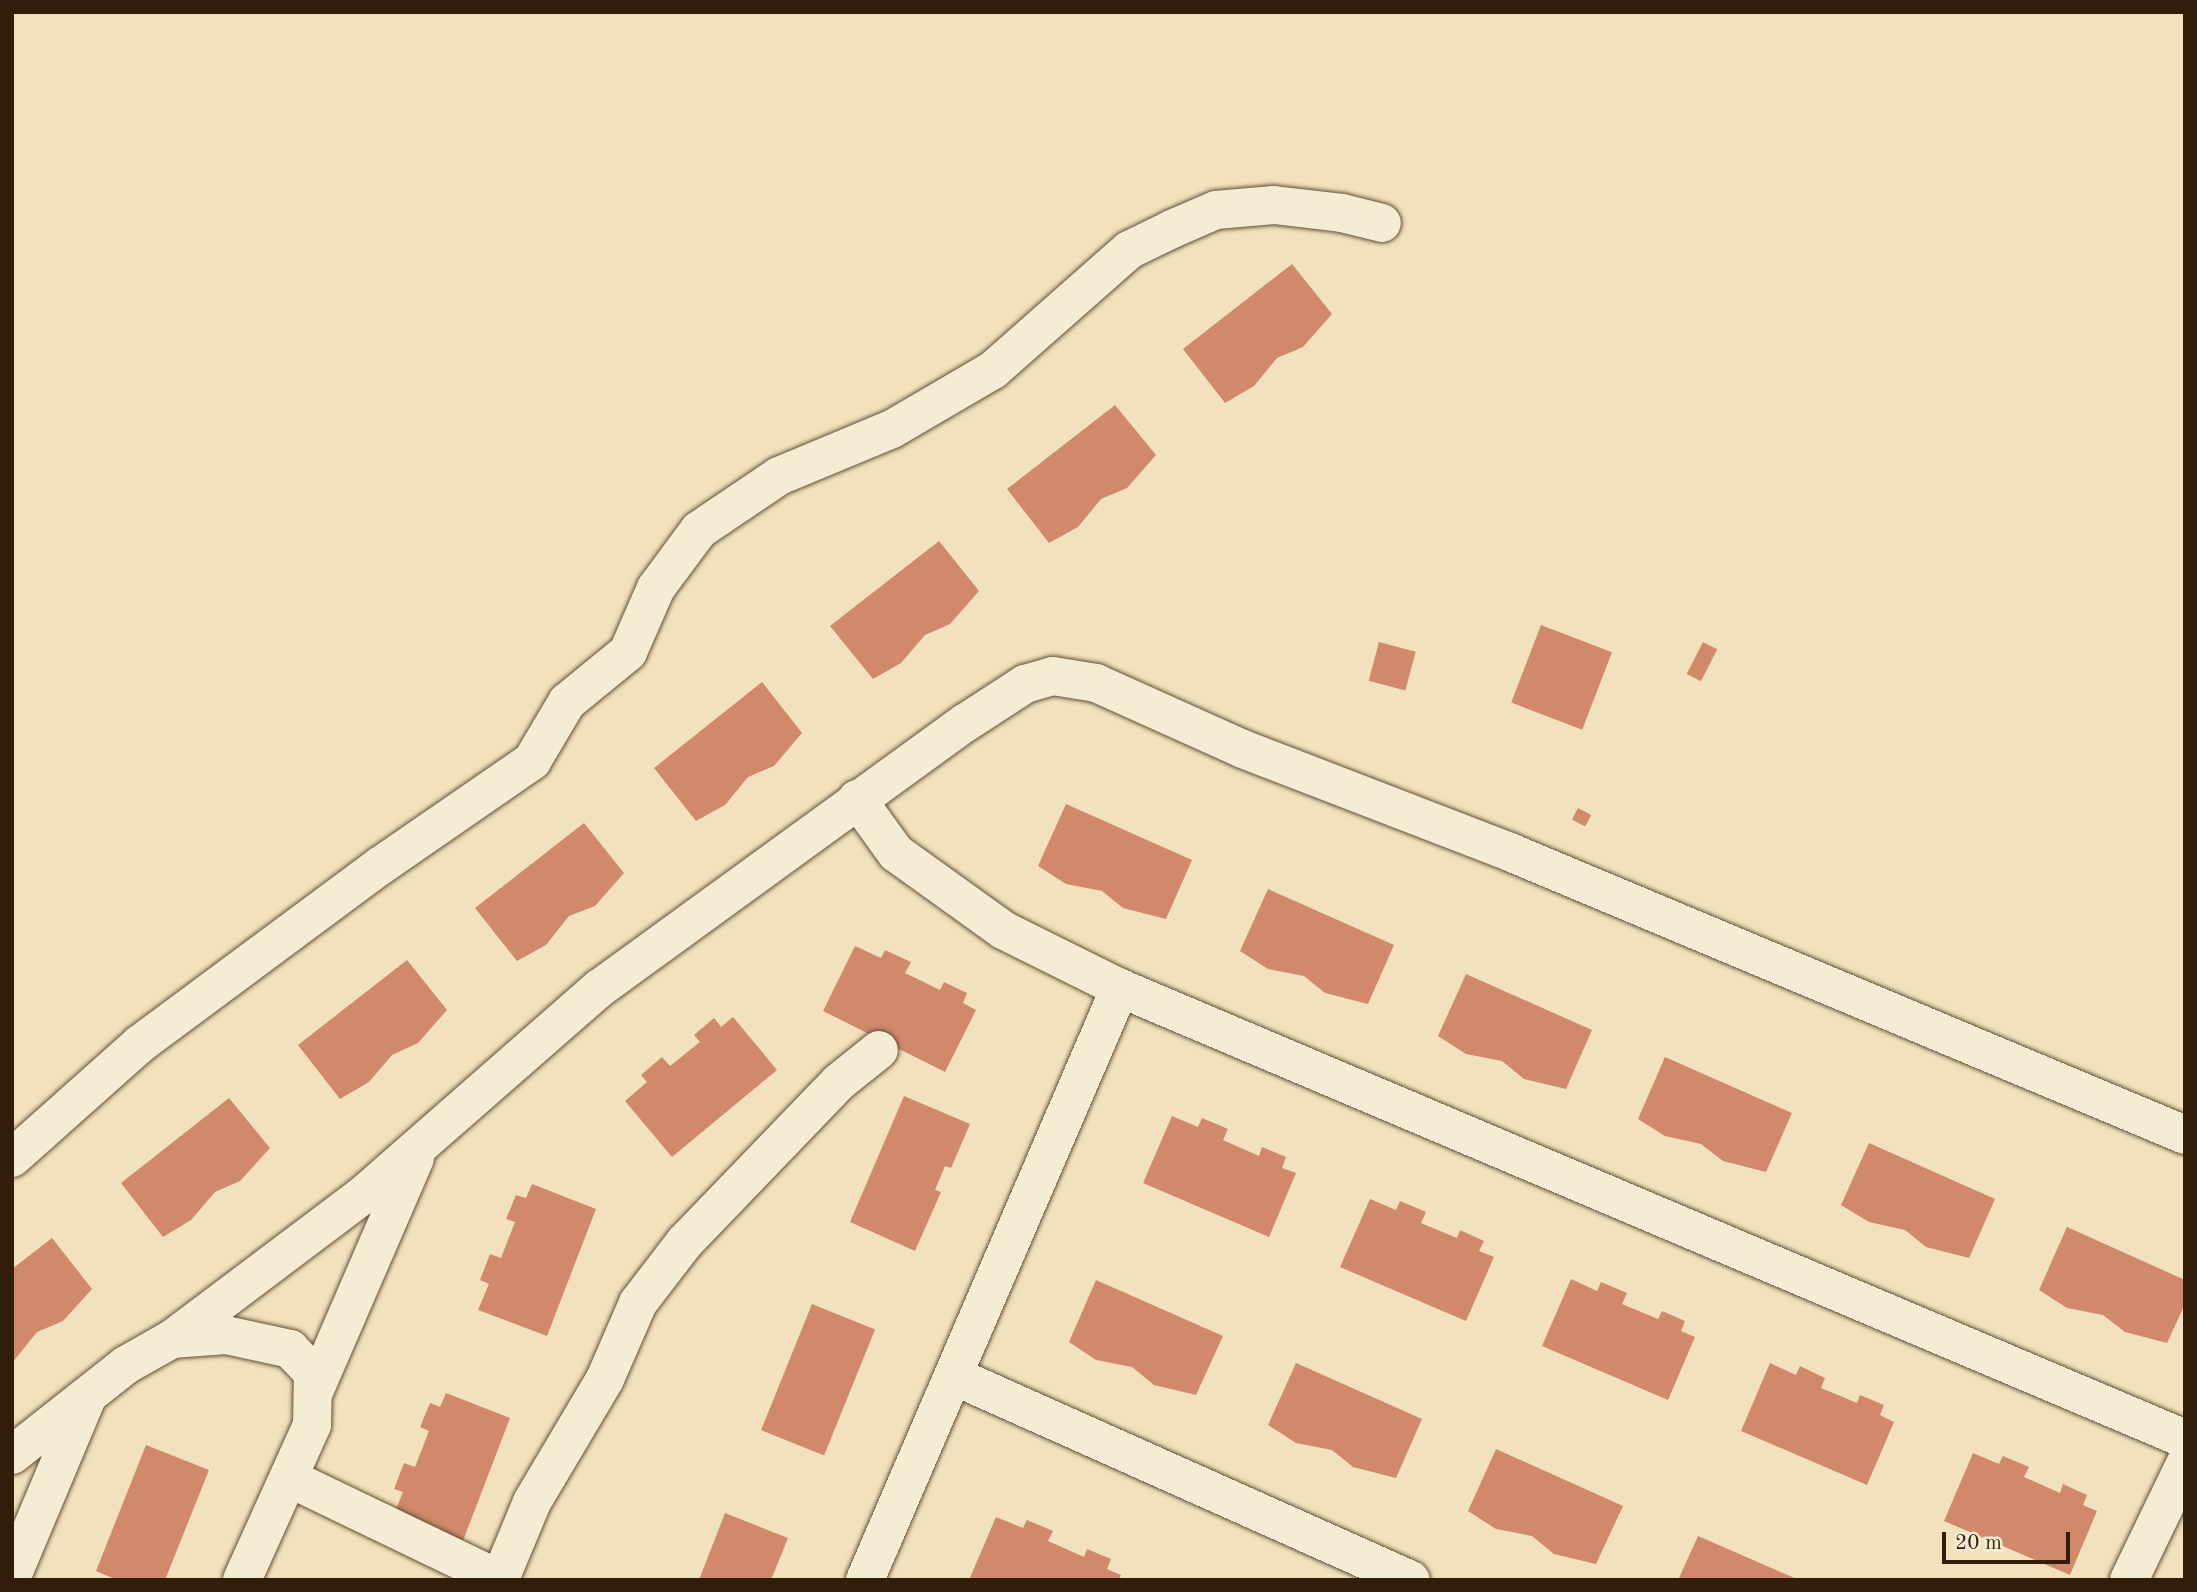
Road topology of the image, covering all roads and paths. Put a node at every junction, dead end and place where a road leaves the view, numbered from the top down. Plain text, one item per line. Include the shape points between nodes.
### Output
1 (1382, 223) dead end
2 (857, 799) junction
3 (1120, 988) junction
4 (879, 1049) dead end
5 (2185, 1135) edge
6 (421, 1145) junction
7 (12, 1158) edge
8 (172, 1339) junction
9 (954, 1376) junction
10 (313, 1394) junction
11 (87, 1396) junction
12 (2185, 1439) edge
13 (12, 1455) edge
14 (2185, 1464) edge
15 (289, 1478) junction
16 (12, 1576) edge
17 (500, 1579) edge
18 (243, 1580) edge
19 (865, 1580) edge
20 (1411, 1580) edge
21 (2129, 1580) edge

1 - 7 lane via 1274,205 1216,210 1172,229 1129,250 993,370 892,429 779,476 699,530 656,588 628,652 567,702 532,761 380,866 140,1044
2 - 3 lane via 895,853 1003,930
2 - 5 lane via 1025,684 1053,676 1096,683 1243,749 1512,853
2 - 6 lane via 600,988
3 - 9 lane
3 - 12 lane
4 - 17 lane via 839,1082 684,1243 638,1303 605,1379 532,1502
6 - 8 lane via 362,1196
6 - 10 lane
8 - 10 lane via 226,1335 290,1349 313,1373
8 - 11 lane via 126,1365
9 - 19 lane
9 - 20 lane
10 - 15 lane via 312,1425
11 - 13 lane
11 - 16 lane
14 - 21 lane
15 - 17 lane
15 - 18 lane

